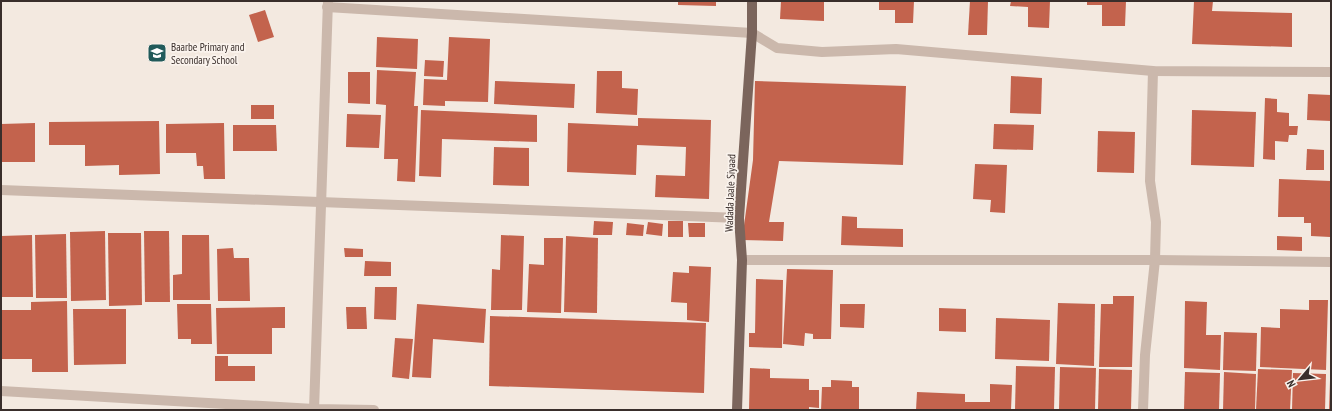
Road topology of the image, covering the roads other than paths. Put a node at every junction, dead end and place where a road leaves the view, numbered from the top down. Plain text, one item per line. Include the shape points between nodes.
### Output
1 (752, 1) edge
2 (328, 4) edge
3 (752, 33) junction
4 (1153, 71) junction
5 (1331, 72) edge
6 (1, 190) edge
7 (322, 203) junction
8 (739, 218) junction
9 (742, 260) junction
10 (1155, 260) junction
11 (1331, 262) edge
12 (1, 391) edge
13 (314, 409) edge
14 (374, 410) edge
15 (737, 410) edge
16 (1143, 410) edge

1 - 3 main road, Wadada Jaale Siyaad
2 - 3 street
2 - 7 street
3 - 4 street via 777,48 822,52 896,49
3 - 8 main road, Wadada Jaale Siyaad
4 - 5 street
4 - 10 street via 1150,181 1156,222
6 - 7 street
7 - 8 street
7 - 13 street
8 - 9 main road, Wadada Jaale Siyaad
9 - 10 street
9 - 15 main road, Wadada Jaale Siyaad
10 - 11 street
10 - 16 street via 1144,355
12 - 13 street
13 - 14 street

